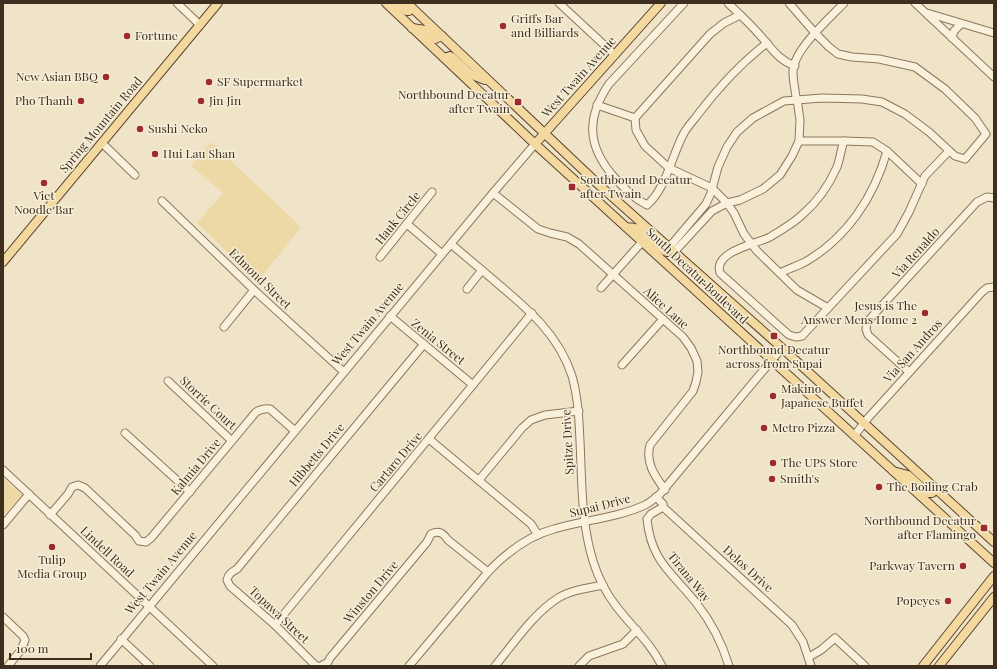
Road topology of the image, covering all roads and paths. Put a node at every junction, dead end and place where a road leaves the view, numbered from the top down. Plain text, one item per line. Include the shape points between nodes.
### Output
1 (177, 3) edge
2 (218, 3) edge
3 (386, 3) edge
4 (396, 3) edge
5 (559, 3) edge
6 (661, 3) edge
7 (684, 3) edge
8 (728, 3) edge
9 (789, 3) edge
10 (844, 3) edge
11 (915, 3) edge
12 (410, 5) edge
13 (925, 13) junction
14 (740, 15) junction
15 (961, 24) junction
16 (200, 25) junction
17 (412, 28) junction
18 (815, 33) junction
19 (994, 33) edge
20 (442, 36) junction
21 (952, 38) junction
22 (767, 43) junction
23 (615, 55) junction
24 (445, 58) junction
25 (795, 66) junction
26 (994, 77) edge
27 (492, 83) junction
28 (796, 99) junction
29 (598, 105) junction
30 (635, 118) junction
31 (545, 134) junction
32 (799, 141) junction
33 (844, 141) junction
34 (102, 143) junction
35 (535, 144) junction
36 (887, 151) junction
37 (949, 151) junction
38 (668, 168) junction
39 (135, 175) dead end
40 (922, 184) junction
41 (712, 188) junction
42 (432, 192) dead end
43 (493, 192) junction
44 (991, 198) edge
45 (162, 201) dead end
46 (727, 203) junction
47 (407, 224) junction
48 (626, 227) junction
49 (642, 242) junction
50 (451, 244) junction
51 (751, 244) junction
52 (671, 250) junction
53 (442, 254) junction
54 (380, 257) dead end
55 (3, 262) edge
56 (482, 270) junction
57 (780, 273) junction
58 (613, 274) junction
59 (993, 287) edge
60 (601, 288) dead end
61 (467, 289) dead end
62 (254, 290) junction
63 (828, 308) junction
64 (532, 313) junction
65 (390, 316) junction
66 (663, 319) junction
67 (224, 327) dead end
68 (424, 344) junction
69 (782, 348) junction
70 (771, 360) junction
71 (622, 365) dead end
72 (344, 372) junction
73 (909, 372) junction
74 (168, 381) dead end
75 (473, 385) junction
76 (579, 411) junction
77 (863, 423) junction
78 (295, 431) junction
79 (125, 433) dead end
80 (854, 436) junction
81 (429, 439) junction
82 (232, 441) junction
83 (3, 470) edge
84 (893, 471) junction
85 (479, 480) junction
86 (936, 489) junction
87 (665, 490) junction
88 (190, 492) junction
89 (29, 494) junction
90 (655, 498) junction
91 (662, 508) junction
92 (50, 515) junction
93 (584, 522) junction
94 (3, 525) edge
95 (538, 535) junction
96 (994, 542) edge
97 (994, 563) edge
98 (488, 572) junction
99 (994, 576) edge
100 (227, 580) joint
101 (603, 585) junction
102 (994, 597) edge
103 (149, 606) junction
104 (3, 617) edge
105 (275, 625) junction
106 (637, 630) junction
107 (122, 640) junction
108 (935, 651) junction
109 (809, 657) junction
110 (8, 666) edge
111 (100, 666) edge
112 (150, 666) edge
113 (213, 666) edge
114 (318, 666) edge
115 (321, 666) edge
116 (409, 666) edge
117 (495, 666) edge
118 (579, 666) edge
119 (662, 666) edge
120 (729, 666) edge
121 (811, 666) edge
122 (865, 666) edge
123 (923, 666) edge
124 (930, 666) edge
125 (938, 666) edge

1 - 16 street
2 - 16 main road, Spring Mountain Road
3 - 17 main road, South Decatur Boulevard
4 - 12 main road via 406,11 409,11
5 - 23 street
6 - 23 main road, West Twain Avenue
7 - 29 street via 610,84
8 - 14 street
9 - 18 street
10 - 18 street
11 - 13 street
12 - 20 main road, South Decatur Boulevard
13 - 15 street
13 - 21 street
14 - 22 street
14 - 30 street via 710,34
15 - 19 street
15 - 21 street via 954,31
16 - 34 main road, Spring Mountain Road
17 - 20 main road via 425,30 435,39
17 - 24 main road, South Decatur Boulevard
18 - 25 street via 798,55
18 - 37 street via 838,54 879,58 915,67 945,89 986,134 965,159
20 - 27 main road, South Decatur Boulevard
21 - 26 street
22 - 25 street via 785,62
22 - 38 street via 722,84 685,132
23 - 31 main road, West Twain Avenue
24 - 27 main road via 452,57 470,74
24 - 35 main road, South Decatur Boulevard
25 - 28 street via 793,71
27 - 31 main road, South Decatur Boulevard
28 - 32 street via 800,120
28 - 37 street via 862,99 882,102 905,114
28 - 41 street via 784,101 770,108 737,132 718,167
29 - 30 street
29 - 38 street via 593,124 598,155 634,198 646,205 654,199
30 - 38 street via 636,130 646,146
31 - 35 main road, West Twain Avenue
31 - 52 main road, South Decatur Boulevard
32 - 33 street
32 - 46 street via 780,175 763,189
33 - 36 street via 873,142
33 - 51 street via 837,167 823,192 802,215 769,237
34 - 39 street
34 - 55 main road, Spring Mountain Road
35 - 43 street, West Twain Avenue
35 - 48 main road, South Decatur Boulevard
36 - 40 street
36 - 57 street via 883,168 857,216 822,250 805,262
37 - 40 street via 925,176
38 - 41 street
40 - 63 street via 897,234
41 - 46 street
41 - 52 street via 706,204 672,244
42 - 47 street, Hauk Circle
43 - 50 street, West Twain Avenue
43 - 58 street, Alice Lane via 538,228 567,237 579,244
44 - 73 street, Via Renaldo via 977,202 867,322 868,335
45 - 62 street, Edmond Street
46 - 51 street
46 - 52 street via 712,211 677,249
47 - 53 street
47 - 54 street, Hauk Circle
48 - 49 main road, South Decatur Boulevard
48 - 52 main road via 637,229 663,251
49 - 58 street
49 - 70 main road, South Decatur Boulevard
50 - 53 street, West Twain Avenue
50 - 56 street, Spitze Drive
51 - 57 street
51 - 63 street via 729,254 720,263 720,273 789,335 802,336
52 - 69 main road, South Decatur Boulevard
53 - 65 street, West Twain Avenue
56 - 61 street
56 - 64 street, Spitze Drive
57 - 63 street via 797,290
58 - 60 street
58 - 66 street, Alice Lane
59 - 73 street, Via San Andros via 982,292
62 - 67 street
62 - 72 street, Edmond Street
64 - 75 street, Cartaro Drive
64 - 76 street, Spitze Drive via 564,357
65 - 68 street, Zenia Street
65 - 72 street, West Twain Avenue
66 - 71 street
66 - 87 street, Alice Lane via 691,348 697,361 698,372 693,392 650,445 649,463
68 - 75 street, Zenia Street
68 - 100 street, Hibbetts Drive
69 - 70 street, Supai Drive
69 - 77 main road, South Decatur Boulevard
70 - 80 main road, South Decatur Boulevard
70 - 87 street, Supai Drive
72 - 78 street, West Twain Avenue
73 - 77 street, Via San Andros
74 - 82 street, Storrie Court
75 - 81 street, Cartaro Drive
76 - 85 street via 545,414 531,420
76 - 93 street, Spitze Drive
77 - 80 street, Via San Andros
77 - 86 main road, South Decatur Boulevard
78 - 82 street, Kalmia Drive via 274,412 265,408 256,412
78 - 103 street, West Twain Avenue
79 - 88 street
80 - 84 main road, South Decatur Boulevard
81 - 85 street
81 - 105 street, Cartaro Drive
82 - 88 street, Kalmia Drive
83 - 89 street, Lindell Road
84 - 86 main road via 908,475 928,493
84 - 97 main road, South Decatur Boulevard
85 - 95 street via 531,524
86 - 96 main road, South Decatur Boulevard
87 - 90 street, Supai Drive
88 - 92 street, Kalmia Drive via 146,542 139,541 85,488 78,485 72,487
89 - 92 street, Lindell Road
89 - 94 street
90 - 91 street, Delos Drive via 663,504
90 - 93 street, Supai Drive via 646,505
91 - 109 street, Delos Drive via 785,617 803,642
91 - 120 street, Tirana Way via 647,518 655,551 708,620 720,641
92 - 103 street, Lindell Road
93 - 95 street, Supai Drive
93 - 101 street, Spitze Drive via 587,541
95 - 98 street, Supai Drive via 523,542
98 - 115 street, Winston Drive via 444,534 431,534 328,662
98 - 116 street, Supai Drive
99 - 108 main road
100 - 105 street, Topawa Street via 230,586
101 - 106 street, Spitze Drive via 617,608
101 - 117 street via 571,592 558,598 539,614
102 - 125 main road
103 - 107 street, West Twain Avenue
103 - 113 street, Lindell Road
104 - 110 street via 25,640 21,650
105 - 114 street, Topawa Street
106 - 118 street via 623,644 589,656
106 - 119 street, Spitze Drive
107 - 111 street, West Twain Avenue
107 - 112 street
108 - 123 main road
108 - 124 main road
109 - 121 street, Delos Drive
109 - 122 street via 835,638

